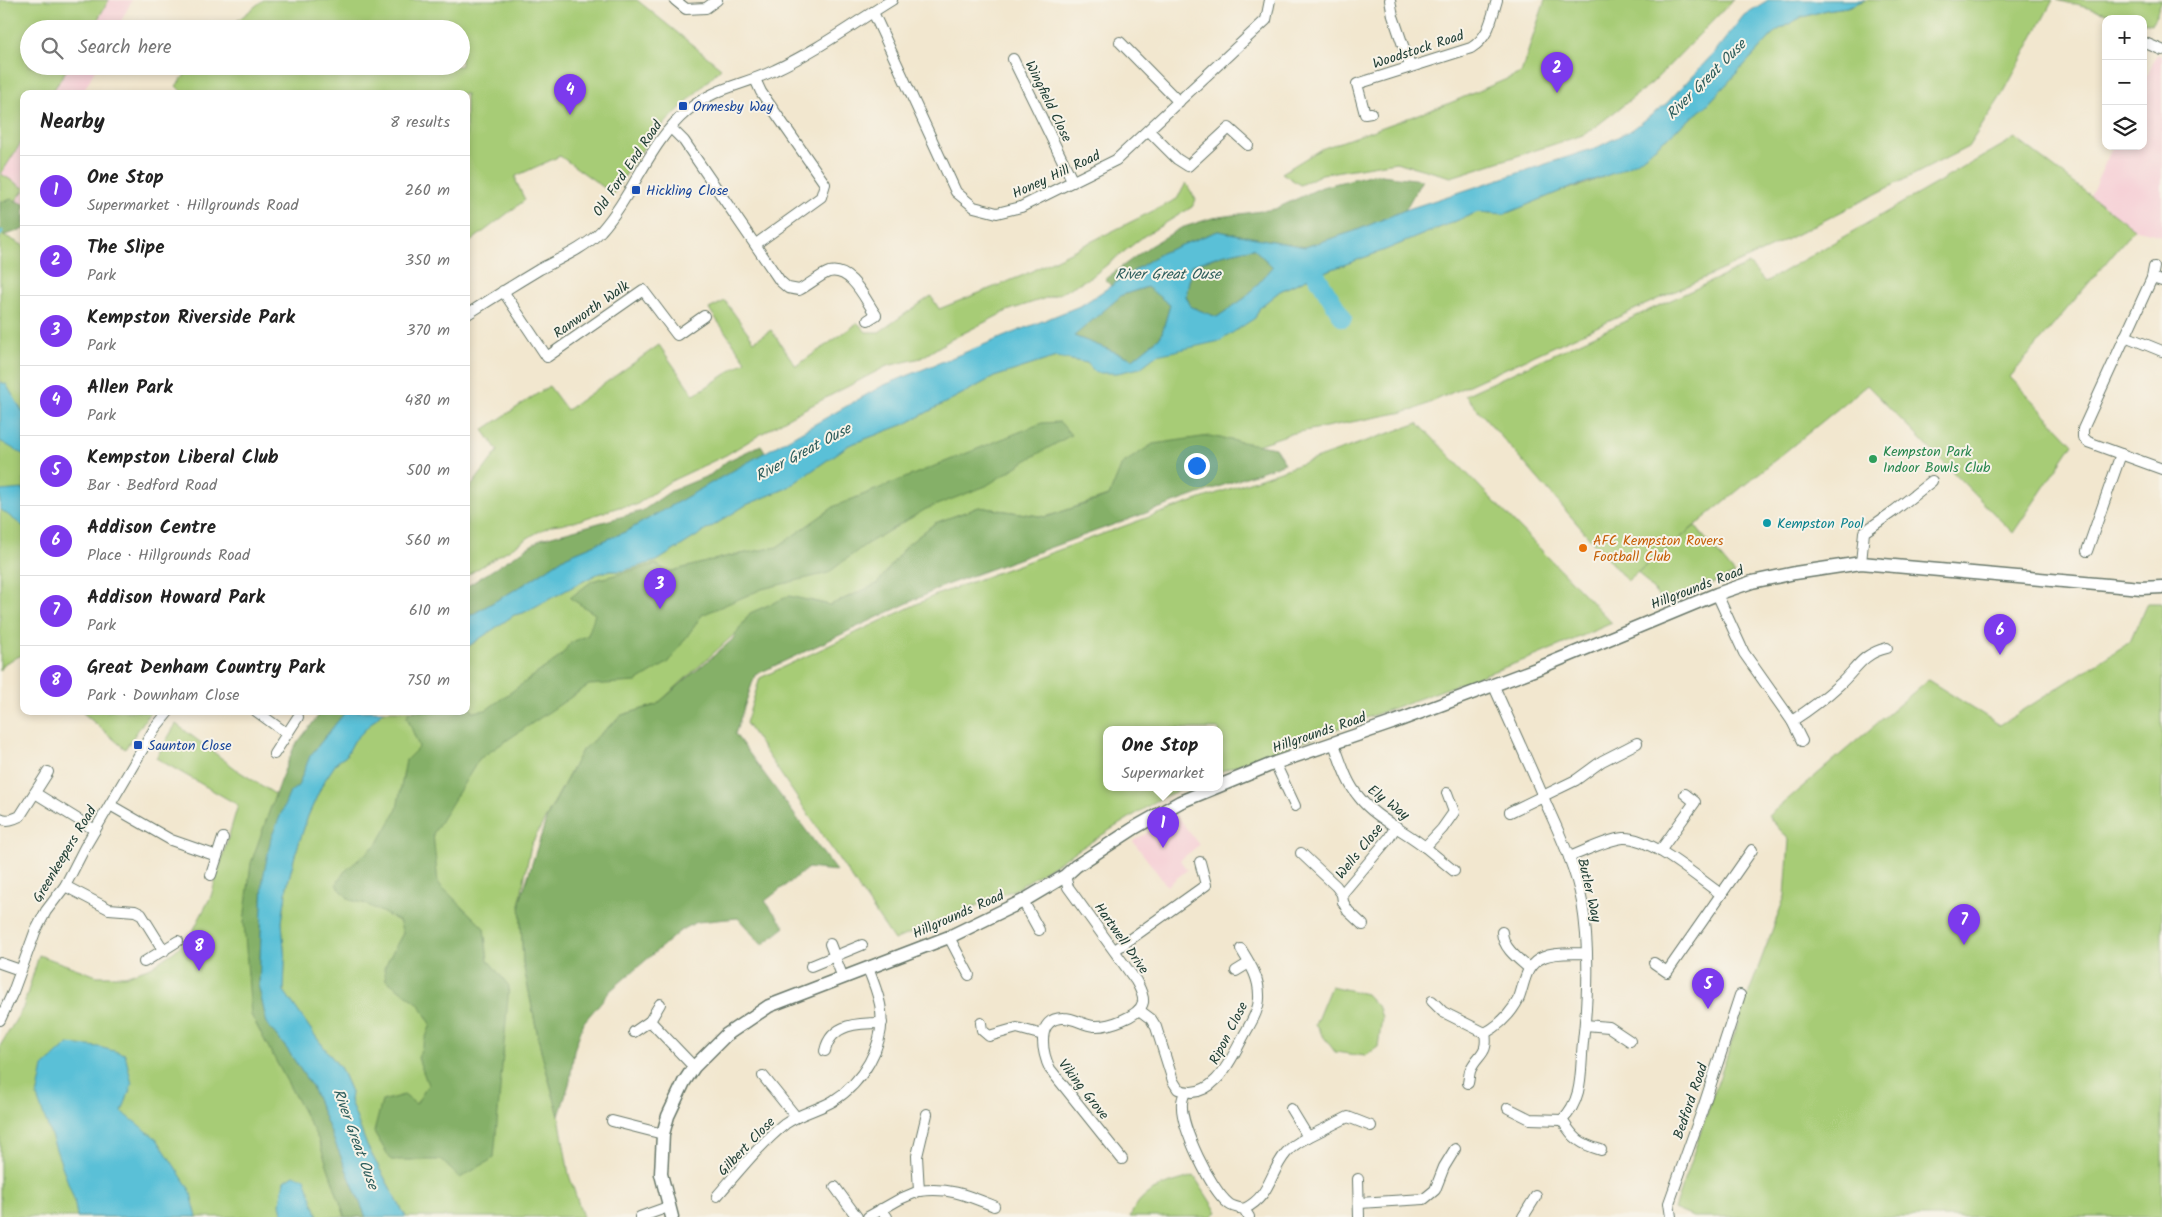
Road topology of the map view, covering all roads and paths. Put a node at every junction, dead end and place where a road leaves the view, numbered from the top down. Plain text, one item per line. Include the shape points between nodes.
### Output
1 (676, 0) edge
2 (717, 0) edge
3 (892, 0) edge
4 (1270, 0) edge
5 (1390, 0) edge
6 (1497, 0) edge
7 (873, 12) junction
8 (1120, 42) dead end
9 (2147, 44) edge
10 (2162, 50) edge
11 (1013, 60) dead end
12 (1410, 66) junction
13 (755, 79) junction
14 (1179, 102) junction
15 (1371, 112) dead end
16 (670, 128) junction
17 (1150, 130) junction
18 (1248, 145) dead end
19 (1073, 182) junction
20 (756, 244) junction
21 (2154, 267) dead end
22 (2157, 280) edge
23 (503, 291) junction
24 (470, 312) edge
25 (704, 316) dead end
26 (875, 320) dead end
27 (2125, 336) junction
28 (2162, 351) edge
29 (2120, 454) junction
30 (2162, 469) edge
31 (1932, 481) dead end
32 (2087, 551) dead end
33 (1861, 563) junction
34 (2162, 587) edge
35 (1717, 594) junction
36 (1887, 648) dead end
37 (1493, 684) junction
38 (166, 715) edge
39 (261, 715) edge
40 (298, 718) dead end
41 (1792, 721) junction
42 (286, 733) junction
43 (1802, 741) dead end
44 (1334, 744) junction
45 (1637, 744) dead end
46 (274, 754) dead end
47 (1275, 763) junction
48 (48, 772) dead end
49 (1223, 784) edge
50 (1207, 791) edge
51 (36, 793) junction
52 (1447, 793) dead end
53 (1685, 794) dead end
54 (1544, 797) junction
55 (110, 805) junction
56 (1295, 806) dead end
57 (1510, 812) dead end
58 (0, 818) edge
59 (1396, 826) junction
60 (95, 830) junction
61 (223, 838) dead end
62 (1425, 847) junction
63 (1752, 850) dead end
64 (1660, 851) junction
65 (1301, 853) dead end
66 (217, 856) junction
67 (1569, 857) junction
68 (1200, 862) dead end
69 (1454, 871) dead end
70 (211, 874) dead end
71 (1065, 876) junction
72 (65, 886) junction
73 (1342, 894) junction
74 (1722, 894) junction
75 (1023, 901) junction
76 (1363, 925) dead end
77 (1039, 930) dead end
78 (949, 937) junction
79 (1500, 938) dead end
80 (178, 941) dead end
81 (830, 944) dead end
82 (862, 945) dead end
83 (1241, 949) dead end
84 (1116, 950) junction
85 (164, 951) junction
86 (1586, 953) junction
87 (834, 957) junction
88 (144, 962) dead end
89 (0, 963) edge
90 (1249, 963) junction
91 (1654, 963) dead end
92 (811, 966) dead end
93 (868, 968) junction
94 (1529, 968) junction
95 (20, 970) junction
96 (1236, 970) dead end
97 (969, 975) dead end
98 (843, 978) junction
99 (1740, 994) dead end
100 (1432, 1000) dead end
101 (660, 1004) dead end
102 (1139, 1010) junction
103 (0, 1020) edge
104 (650, 1021) junction
105 (882, 1023) junction
106 (981, 1023) dead end
107 (1586, 1024) junction
108 (634, 1032) dead end
109 (1485, 1033) junction
110 (1043, 1035) junction
111 (1630, 1041) dead end
112 (823, 1044) dead end
113 (694, 1066) junction
114 (763, 1076) dead end
115 (1468, 1084) dead end
116 (1185, 1092) junction
117 (1291, 1108) dead end
118 (1508, 1108) dead end
119 (927, 1114) dead end
120 (796, 1117) junction
121 (1562, 1120) junction
122 (617, 1125) dead end
123 (1371, 1126) dead end
124 (663, 1134) junction
125 (1308, 1137) junction
126 (1455, 1149) dead end
127 (1601, 1150) dead end
128 (1122, 1159) dead end
129 (1358, 1179) dead end
130 (835, 1187) dead end
131 (919, 1191) junction
132 (717, 1196) dead end
133 (1536, 1196) dead end
134 (1359, 1203) junction
135 (994, 1206) dead end
136 (670, 1212) edge
137 (884, 1213) edge
138 (1246, 1213) edge
139 (640, 1217) edge
140 (857, 1217) edge
141 (868, 1217) edge
142 (1359, 1217) edge
143 (1523, 1217) edge
144 (1671, 1217) edge

1 - 2 street via 686,10 706,8
3 - 7 street, Old Ford End Road
4 - 14 street, Honey Hill Road via 1266,20
5 - 12 street
6 - 12 street, Woodstock Road via 1487,33 1480,42
7 - 13 street, Old Ford End Road via 805,55
7 - 19 street, Honey Hill Road via 956,192 974,207 997,213 1021,207
8 - 14 street
9 - 10 street
11 - 19 street, Wingfield Close
12 - 15 street, Woodstock Road via 1357,84 1365,114
13 - 16 street, Old Ford End Road via 721,89 686,112
13 - 20 street via 760,92 825,184 821,198
14 - 17 street, Honey Hill Road
16 - 20 street via 684,141
16 - 23 street, Old Ford End Road via 600,232
17 - 18 street via 1188,166 1229,128
17 - 19 street, Honey Hill Road via 1116,160
20 - 26 street via 788,288 799,290 828,272 839,272 849,277
21 - 22 street
22 - 27 street
23 - 24 street, Old Ford End Road
23 - 25 street, Ranworth Walk via 547,357 643,290 677,335
27 - 28 street
27 - 29 street via 2082,429 2088,442
29 - 30 street
29 - 32 street
31 - 33 street via 1864,532
33 - 34 street, Hillgrounds Road via 2141,588
33 - 35 street, Hillgrounds Road via 1752,582
35 - 37 street, Hillgrounds Road
35 - 41 street via 1744,654
36 - 41 street via 1870,653 1841,684
37 - 44 street, Hillgrounds Road
37 - 54 street, Butler Way
38 - 55 street, Greenkeepers Road
39 - 42 street
40 - 42 street
41 - 43 street
42 - 46 street
44 - 47 street, Hillgrounds Road
44 - 59 street, Ely Way via 1346,776 1360,799
45 - 54 street via 1602,761
47 - 49 street, Hillgrounds Road
47 - 56 street
48 - 51 street
50 - 71 street, Hillgrounds Road via 1136,827
51 - 58 street via 20,816 13,820
51 - 60 street
52 - 62 street via 1454,812
53 - 64 street via 1695,802
54 - 57 street
54 - 67 street, Butler Way
55 - 60 street, Greenkeepers Road
55 - 66 street via 171,840
59 - 62 street, Ely Way
59 - 73 street, Wells Close
60 - 72 street, Greenkeepers Road
61 - 66 street
62 - 69 street, Ely Way
63 - 74 street
64 - 67 street via 1639,840 1625,838
64 - 74 street
65 - 73 street, Wells Close
66 - 70 street
67 - 86 street, Butler Way via 1582,900
68 - 84 street via 1206,885
71 - 75 street, Hillgrounds Road
71 - 84 street, Hartwell Drive via 1068,887
72 - 85 street via 110,909 141,914
72 - 95 street, Greenkeepers Road via 46,911
73 - 76 street, Wells Close via 1348,911
74 - 91 street via 1667,972
75 - 77 street
75 - 78 street, Hillgrounds Road
78 - 93 street, Hillgrounds Road
78 - 97 street
79 - 94 street
80 - 85 street
81 - 87 street
82 - 87 street
83 - 90 street, Ripon Close
84 - 102 street, Hartwell Drive via 1143,997
85 - 88 street
86 - 94 street via 1544,956
86 - 107 street, Butler Way
87 - 92 street
87 - 98 street
89 - 95 street
90 - 96 street
90 - 116 street, Ripon Close via 1258,981 1260,996 1254,1017 1221,1076 1203,1088
93 - 98 street, Hillgrounds Road
93 - 105 street, Gilbert Close
94 - 109 street via 1509,1015
95 - 103 street, Greenkeepers Road
98 - 113 street, Hillgrounds Road via 769,1006 726,1035
99 - 144 street, Bedford Road via 1669,1203
100 - 109 street via 1440,1014
101 - 104 street
102 - 110 street via 1106,1026 1059,1018 1046,1027
102 - 116 street via 1152,1019 1173,1080 1178,1089
104 - 108 street
104 - 113 street
105 - 112 street via 853,1024 836,1032
105 - 120 street, Gilbert Close via 874,1054 857,1080 832,1101
106 - 110 street via 982,1030 989,1036 1017,1028
107 - 111 street via 1609,1027
107 - 121 street, Butler Way via 1579,1090
109 - 115 street via 1484,1052 1471,1070
110 - 128 street, Viking Grove via 1044,1057 1050,1069 1115,1142
113 - 124 street, Hillgrounds Road via 675,1099
114 - 120 street, Gilbert Close
116 - 138 street via 1183,1114 1204,1170 1229,1204
117 - 125 street
118 - 121 street via 1530,1119
119 - 131 street via 917,1156
120 - 132 street, Gilbert Close via 766,1140
121 - 127 street via 1573,1137 1585,1146
122 - 124 street
123 - 125 street via 1348,1117
124 - 136 street, Hillgrounds Road via 661,1174
125 - 138 street via 1286,1153 1269,1186
126 - 134 street via 1435,1190 1424,1199
129 - 134 street
130 - 140 street
131 - 135 street via 958,1191
131 - 137 street
133 - 143 street
134 - 142 street
136 - 139 street
137 - 141 street

